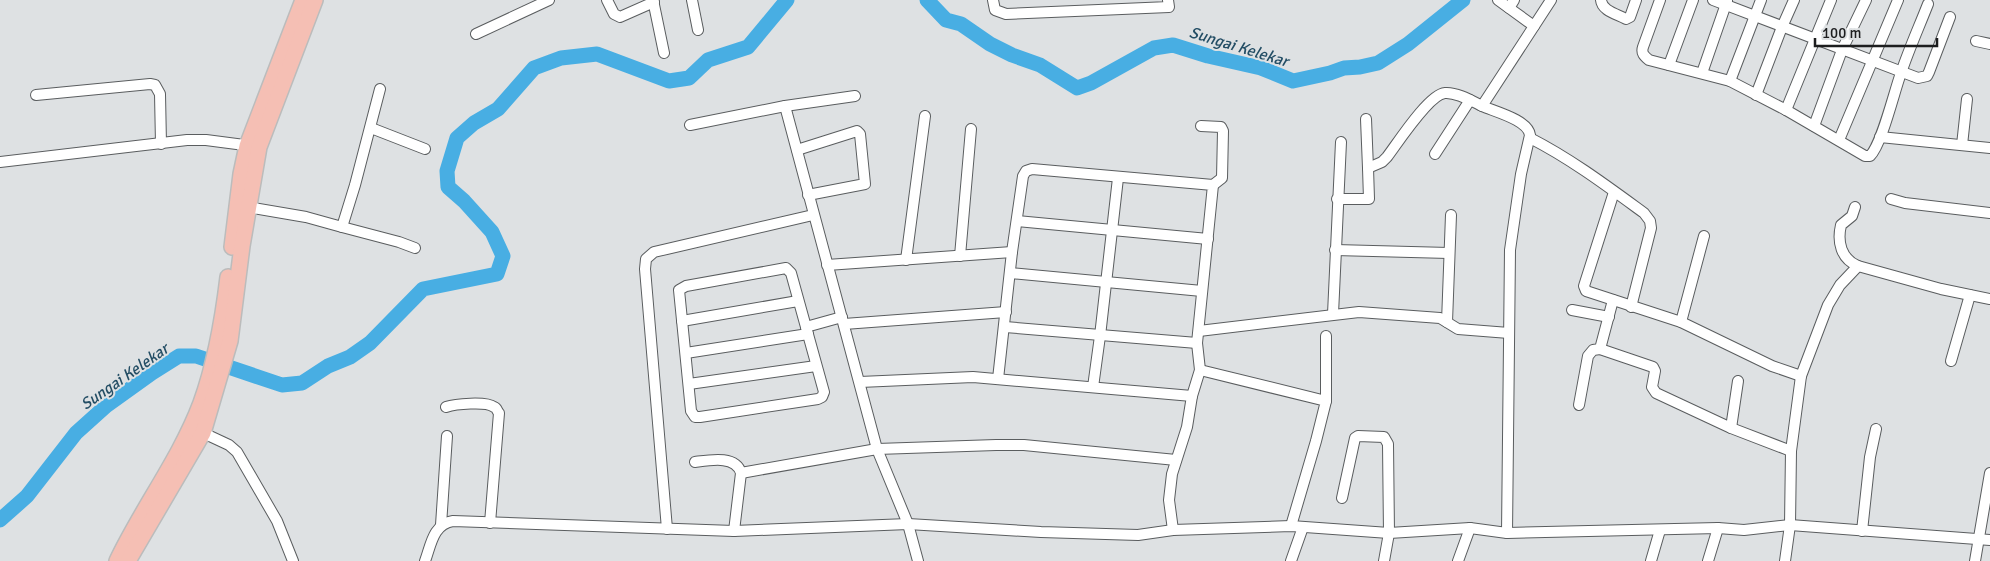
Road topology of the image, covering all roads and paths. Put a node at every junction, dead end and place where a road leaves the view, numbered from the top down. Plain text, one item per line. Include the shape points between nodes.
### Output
1 (303, 0) edge
2 (315, 0) edge
3 (548, 0) edge
4 (607, 0) edge
5 (692, 0) edge
6 (993, 0) edge
7 (1168, 0) edge
8 (1498, 0) edge
9 (1551, 0) edge
10 (1601, 0) edge
11 (1636, 0) edge
12 (1660, 0) edge
13 (1693, 0) edge
14 (1713, 0) edge
15 (1761, 0) edge
16 (1794, 0) edge
17 (1831, 0) edge
18 (1866, 0) edge
19 (1898, 0) edge
20 (654, 1) edge
21 (1727, 2) edge
22 (1512, 4) edge
23 (1928, 4) dead end
24 (1754, 16) junction
25 (1950, 17) dead end
26 (1534, 26) junction
27 (1782, 27) junction
28 (698, 30) dead end
29 (476, 34) dead end
30 (1814, 39) junction
31 (1976, 41) dead end
32 (1990, 44) edge
33 (1842, 50) junction
34 (664, 53) dead end
35 (1872, 61) junction
36 (1669, 65) junction
37 (1901, 71) junction
38 (1702, 73) junction
39 (1730, 81) junction
40 (380, 89) dead end
41 (36, 95) dead end
42 (1756, 95) junction
43 (855, 96) dead end
44 (1967, 99) dead end
45 (1470, 100) junction
46 (785, 106) junction
47 (1482, 106) junction
48 (1786, 110) junction
49 (925, 116) dead end
50 (1366, 119) dead end
51 (690, 126) dead end
52 (1201, 126) dead end
53 (1814, 126) junction
54 (371, 128) junction
55 (971, 129) dead end
56 (1880, 137) junction
57 (1530, 138) junction
58 (1839, 140) junction
59 (1341, 142) dead end
60 (161, 144) junction
61 (1962, 145) junction
62 (253, 146) junction
63 (1990, 148) edge
64 (426, 149) dead end
65 (796, 150) junction
66 (1434, 154) dead end
67 (0, 162) edge
68 (1368, 168) junction
69 (1118, 178) junction
70 (1213, 185) junction
71 (1614, 192) junction
72 (808, 195) junction
73 (1337, 199) junction
74 (1891, 200) dead end
75 (244, 206) junction
76 (1854, 207) dead end
77 (1990, 213) edge
78 (813, 214) junction
79 (1451, 215) dead end
80 (1017, 221) junction
81 (342, 227) junction
82 (1112, 230) junction
83 (1704, 236) dead end
84 (1208, 239) junction
85 (414, 248) dead end
86 (1335, 250) junction
87 (1012, 252) junction
88 (1450, 253) junction
89 (960, 256) junction
90 (906, 260) junction
91 (827, 265) junction
92 (1858, 266) junction
93 (1010, 273) junction
94 (1106, 282) junction
95 (1202, 291) junction
96 (1970, 295) junction
97 (1990, 299) edge
98 (1613, 300) junction
99 (798, 301) junction
100 (1631, 307) junction
101 (1572, 310) dead end
102 (1006, 312) junction
103 (1333, 314) junction
104 (1609, 317) junction
105 (682, 320) junction
106 (843, 321) junction
107 (1447, 322) junction
108 (1682, 322) junction
109 (1005, 327) junction
110 (807, 330) junction
111 (1199, 331) junction
112 (1509, 333) junction
113 (1100, 336) junction
114 (1326, 336) dead end
115 (1197, 343) junction
116 (1600, 349) junction
117 (686, 353) junction
118 (1951, 361) dead end
119 (816, 366) junction
120 (1200, 370) junction
121 (1801, 376) junction
122 (998, 379) junction
123 (860, 382) junction
124 (1738, 382) dead end
125 (689, 384) junction
126 (1092, 387) junction
127 (1192, 396) junction
128 (1326, 401) junction
129 (1579, 405) dead end
130 (446, 407) dead end
131 (1731, 428) junction
132 (1876, 429) dead end
133 (197, 431) junction
134 (447, 436) dead end
135 (876, 450) junction
136 (1791, 451) junction
137 (1176, 460) junction
138 (695, 462) dead end
139 (741, 473) junction
140 (1990, 473) edge
141 (1342, 498) dead end
142 (490, 523) junction
143 (908, 524) junction
144 (1790, 524) junction
145 (441, 525) junction
146 (1292, 526) junction
147 (1304, 527) junction
148 (1470, 528) junction
149 (1718, 528) junction
150 (667, 529) junction
151 (1173, 530) junction
152 (1660, 530) junction
153 (734, 531) junction
154 (1862, 531) junction
155 (1389, 532) junction
156 (1507, 533) junction
157 (1978, 540) junction
158 (1990, 540) edge
159 (117, 561) edge
160 (128, 561) edge
161 (293, 561) edge
162 (425, 561) edge
163 (918, 561) edge
164 (1290, 561) edge
165 (1384, 561) edge
166 (1458, 561) edge
167 (1651, 561) edge
168 (1708, 561) edge
169 (1785, 561) edge
170 (1975, 561) edge

1 - 62 highway
2 - 62 highway
3 - 29 street
4 - 20 street via 612,12 620,17
5 - 28 street
6 - 7 street via 995,10 1006,14 1168,7
8 - 22 street
9 - 26 street
10 - 11 street via 1605,9 1626,19 1630,17
12 - 36 street via 1642,52 1649,60
13 - 36 street
14 - 21 street
15 - 24 street
16 - 27 street
17 - 30 street
18 - 33 street
19 - 35 street
20 - 34 street
21 - 24 street
21 - 38 street
22 - 26 street
23 - 37 street
24 - 27 street
24 - 39 street
25 - 37 street via 1927,76 1918,78
26 - 47 street
27 - 30 street
27 - 42 street
30 - 33 street
30 - 48 street
31 - 32 street
33 - 35 street
33 - 53 street
35 - 37 street
35 - 58 street
36 - 38 street
37 - 56 street
38 - 39 street
39 - 42 street
40 - 54 street
41 - 60 street via 155,85 160,94
42 - 48 street
43 - 46 street
44 - 61 street
45 - 47 street
45 - 66 street
45 - 68 street via 1448,93 1440,94 1421,112 1387,157
46 - 51 street
46 - 65 street
47 - 57 street via 1523,124 1529,129
48 - 53 street
49 - 90 street
50 - 68 street
52 - 70 street via 1218,126 1223,131 1222,178
53 - 58 street
54 - 64 street
54 - 81 street
55 - 89 street
56 - 58 street via 1870,156
56 - 61 street
57 - 71 street
57 - 112 street via 1521,174 1510,250
59 - 73 street
60 - 62 street via 206,140
60 - 67 street
61 - 63 street
62 - 75 highway via 253,174
65 - 72 street
65 - 72 street via 857,131 860,134 865,184
68 - 73 street via 1369,199
69 - 70 street
69 - 80 street via 1028,170 1023,176
69 - 82 street
70 - 84 street
71 - 98 street via 1584,286 1589,293
71 - 100 street via 1646,215 1651,224
72 - 78 street
73 - 86 street
74 - 77 street
75 - 81 street
75 - 133 highway via 242,246 224,340
76 - 92 street via 1852,216 1841,226 1840,235 1843,253
78 - 91 street
78 - 150 street via 654,252 646,259 644,269
79 - 88 street
80 - 82 street
80 - 87 street
81 - 85 street
82 - 84 street
82 - 94 street
83 - 108 street
84 - 95 street
86 - 88 street
86 - 103 street
87 - 89 street
87 - 93 street
88 - 107 street
89 - 90 street
90 - 91 street
91 - 106 street
92 - 96 street
92 - 121 street via 1840,285 1828,305
93 - 94 street
93 - 102 street
94 - 95 street
94 - 113 street
95 - 111 street
96 - 97 street
96 - 118 street
98 - 100 street
98 - 104 street
99 - 105 street
99 - 105 street via 791,273 787,268 781,268 683,287 679,292
99 - 110 street
100 - 108 street
101 - 104 street
102 - 106 street
102 - 109 street
103 - 107 street via 1384,313 1440,318
103 - 111 street
104 - 116 street
105 - 117 street
106 - 110 street
106 - 123 street
107 - 112 street via 1458,329
108 - 121 street via 1772,366
109 - 113 street
109 - 122 street
110 - 117 street
110 - 119 street
111 - 115 street
112 - 156 street
113 - 115 street
113 - 126 street
114 - 128 street
115 - 120 street
116 - 129 street via 1593,350 1588,356
116 - 131 street via 1651,366 1655,371 1654,391
117 - 125 street
119 - 125 street
119 - 125 street via 824,392 821,398 700,417 691,411
120 - 127 street
120 - 128 street
121 - 136 street
122 - 123 street via 958,377
122 - 126 street
123 - 135 street
124 - 131 street
126 - 127 street
127 - 137 street via 1187,427
128 - 146 street
130 - 142 street via 491,405 499,413
131 - 136 street
132 - 154 street
133 - 159 highway
133 - 160 highway
133 - 161 street via 230,445 237,452 277,522
134 - 145 street
135 - 137 street via 1010,444
135 - 139 street
135 - 143 street
136 - 144 street
137 - 151 street via 1169,494
138 - 139 street via 718,460 735,464
139 - 153 street
140 - 157 street
141 - 155 street via 1355,438 1384,437 1388,444
142 - 145 street via 452,522
142 - 150 street
143 - 151 street via 1138,535
143 - 153 street
143 - 163 street
144 - 149 street via 1744,530
144 - 154 street
144 - 169 street
145 - 162 street
146 - 147 street
146 - 151 street
147 - 155 street
147 - 164 street
148 - 155 street
148 - 156 street
148 - 166 street
149 - 152 street
149 - 168 street
150 - 153 street
152 - 156 street
152 - 167 street
154 - 157 street
155 - 165 street
157 - 158 street
157 - 170 street

